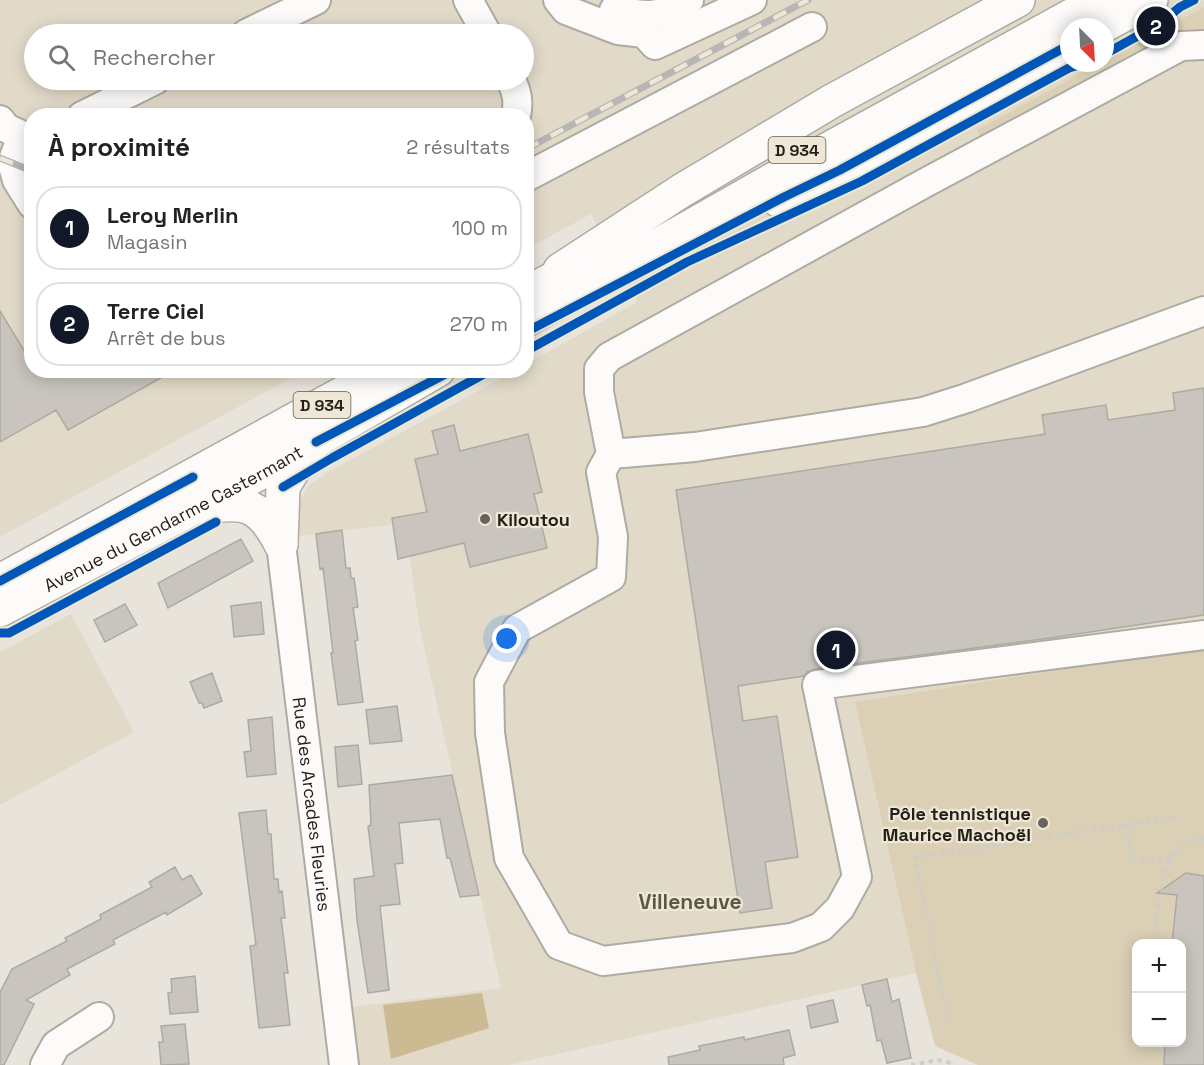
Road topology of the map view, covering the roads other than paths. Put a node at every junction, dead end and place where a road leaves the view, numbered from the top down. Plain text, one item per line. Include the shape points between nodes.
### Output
1 (316, 0) edge
2 (468, 0) edge
3 (558, 0) edge
4 (593, 0) edge
5 (689, 0) edge
6 (752, 0) edge
7 (1018, 0) edge
8 (1065, 0) edge
9 (1100, 0) edge
10 (1151, 0) edge
11 (1114, 20) edge
12 (267, 24) edge
13 (481, 24) edge
14 (812, 27) dead end
15 (1204, 45) edge
16 (1060, 50) edge
17 (135, 90) edge
18 (516, 90) edge
19 (98, 108) edge
20 (517, 108) edge
21 (18, 132) edge
22 (534, 173) edge
23 (24, 191) edge
24 (534, 287) edge
25 (534, 288) edge
26 (1204, 311) edge
27 (534, 315) edge
28 (534, 328) edge
29 (331, 378) edge
30 (370, 378) edge
31 (424, 378) edge
32 (438, 378) edge
33 (258, 440) junction
34 (316, 442) junction
35 (611, 454) junction
36 (262, 472) junction
37 (190, 511) junction
38 (281, 544) junction
39 (0, 581) edge
40 (0, 610) edge
41 (1204, 635) edge
42 (99, 1017) dead end
43 (45, 1065) edge
44 (344, 1065) edge

1 - 12 street
2 - 13 street
3 - 6 street via 566,10 618,30 644,33 655,45
4 - 5 street via 642,16 666,13
7 - 24 main road via 832,101
8 - 25 main road, D 934 via 776,161
9 - 27 main road, D 934
10 - 11 main road
14 - 22 street
15 - 35 street via 1181,46 1112,82 609,357 599,369 599,392
16 - 28 main road via 840,170
17 - 19 street
18 - 20 street
21 - 23 street via 12,163
26 - 35 street via 923,412 695,447
29 - 33 main road via 279,404 265,418
30 - 33 main road, Avenue du Gendarme Castermant / D 934
31 - 34 main road, Avenue du Gendarme Castermant / D 934
32 - 34 main road
33 - 36 main road
33 - 39 main road, Avenue du Gendarme Castermant / D 934
34 - 36 main road, Avenue du Gendarme Castermant / D 934
34 - 38 main road via 283,487
35 - 41 street via 601,472 613,537 610,576 517,628 489,682 490,733 509,858 559,945 603,962 792,938 821,927 840,908 857,877 817,685
36 - 37 main road, Avenue du Gendarme Castermant / D 934
36 - 38 main road
37 - 38 main road via 219,505 249,506 263,515
37 - 40 main road, Avenue du Gendarme Castermant / D 934
38 - 44 street, Rue des Arcades Fleuries
42 - 43 street via 56,1045

